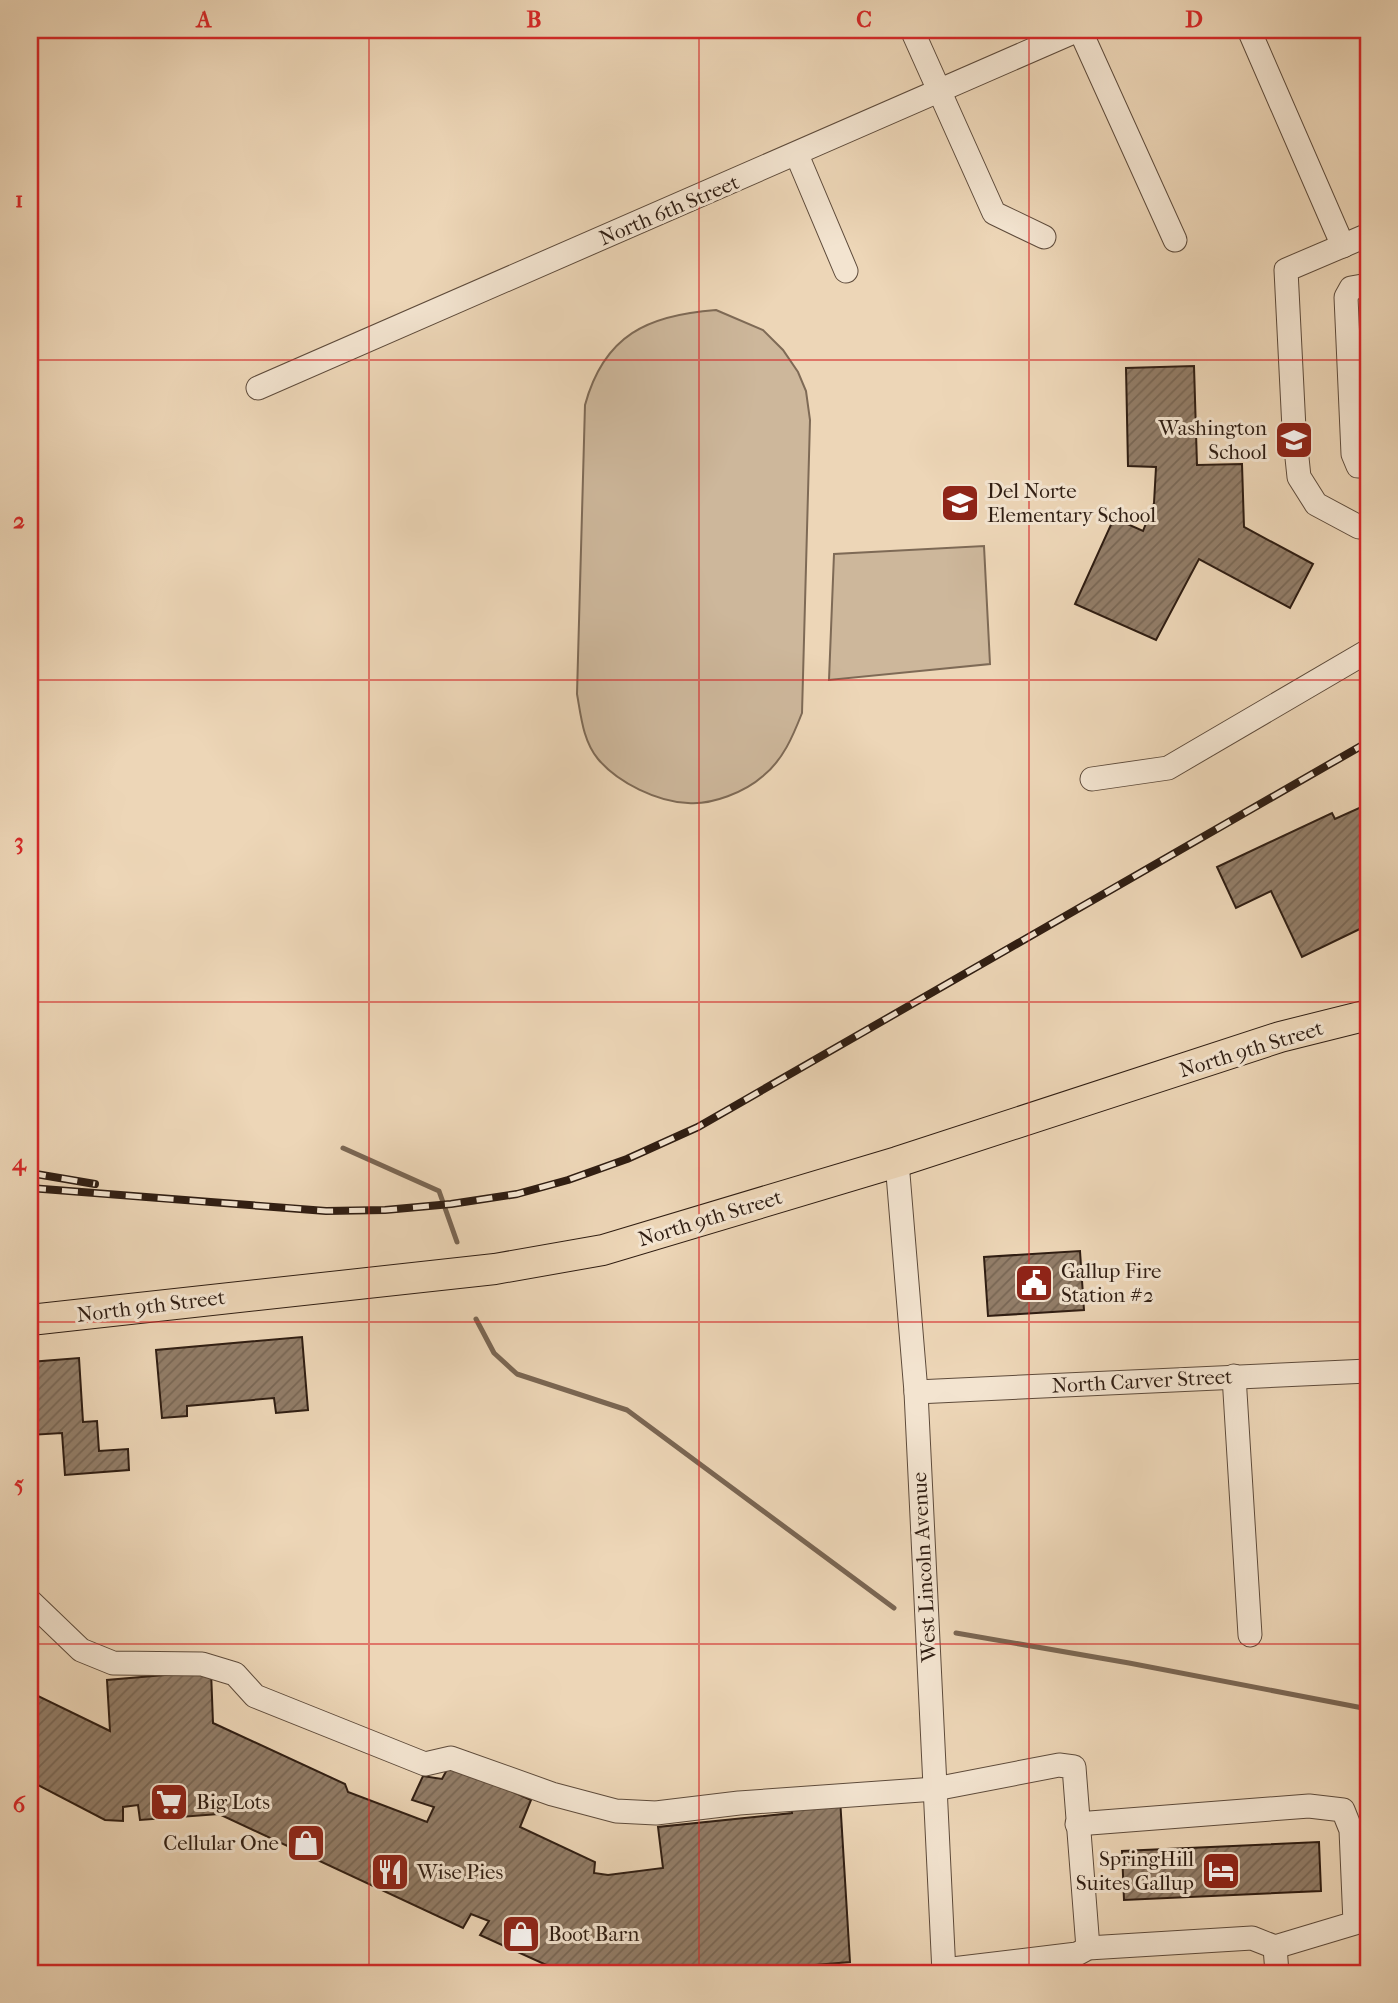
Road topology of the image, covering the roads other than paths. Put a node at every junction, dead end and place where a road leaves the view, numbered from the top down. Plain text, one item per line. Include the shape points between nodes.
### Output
1 (912, 30) edge
2 (1079, 30) edge
3 (1249, 30) edge
4 (939, 90) junction
5 (797, 155) junction
6 (1368, 235) edge
7 (1044, 237) dead end
8 (1175, 240) dead end
9 (1343, 246) junction
10 (846, 271) dead end
11 (1368, 285) edge
12 (258, 388) dead end
13 (1368, 466) edge
14 (1368, 526) edge
15 (1368, 651) edge
16 (1092, 779) dead end
17 (1368, 1014) edge
18 (897, 1162) junction
19 (30, 1320) edge
20 (1368, 1371) edge
21 (1234, 1376) junction
22 (916, 1392) junction
23 (30, 1601) edge
24 (1250, 1634) dead end
25 (935, 1789) junction
26 (1077, 1824) junction
27 (1275, 1947) junction
28 (1088, 1948) junction
29 (944, 1972) edge
30 (1277, 1973) edge

1 - 4 street
2 - 4 street, North 6th Street
2 - 8 street
3 - 9 street
4 - 5 street, North 6th Street
4 - 7 street via 994,213
5 - 10 street
5 - 12 street, North 6th Street
6 - 9 street
9 - 14 street via 1286,271 1294,429 1299,477 1316,504 1359,527
11 - 13 street via 1351,288 1346,297 1353,454 1358,466
15 - 16 street via 1168,768
17 - 18 main road, North 9th Street via 1280,1037
18 - 19 main road, North 9th Street via 603,1250 495,1269
18 - 22 street, West Lincoln Avenue
20 - 21 street, North Carver Street
21 - 22 street, North Carver Street
21 - 24 street
22 - 25 street, West Lincoln Avenue
23 - 25 street via 81,1650 113,1663 202,1664 224,1670 235,1674 254,1696 425,1764 451,1758 616,1811 656,1813
25 - 26 street via 1059,1765 1074,1767
25 - 29 street, West Lincoln Avenue
26 - 27 street via 1310,1806 1343,1810 1351,1830 1355,1923
26 - 28 street
27 - 28 street via 1252,1938
27 - 30 street
28 - 29 street via 1077,1954

